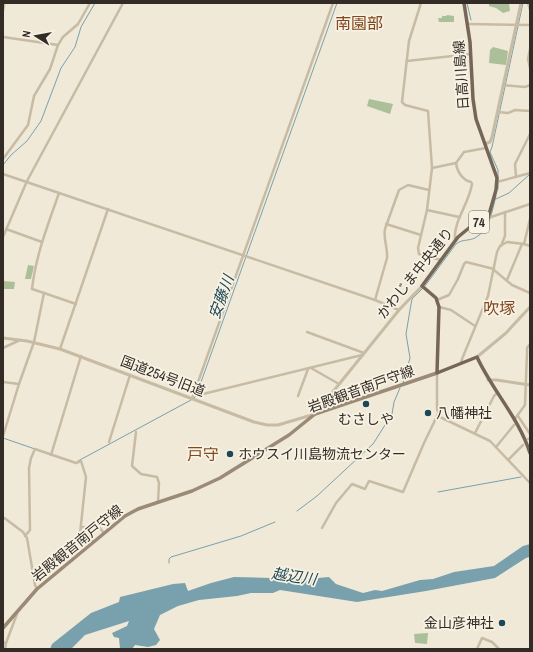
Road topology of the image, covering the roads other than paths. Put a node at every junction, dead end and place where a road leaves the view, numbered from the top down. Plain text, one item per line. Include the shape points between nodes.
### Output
1 (4, 3) edge
2 (90, 3) edge
3 (123, 3) edge
4 (333, 3) edge
5 (421, 3) edge
6 (464, 3) edge
7 (521, 3) edge
8 (528, 3) edge
9 (3, 10) edge
10 (530, 10) edge
11 (468, 24) junction
12 (516, 25) junction
13 (530, 25) edge
14 (3, 37) edge
15 (58, 45) junction
16 (530, 49) edge
17 (471, 54) junction
18 (407, 61) junction
19 (530, 68) edge
20 (503, 85) junction
21 (530, 85) edge
22 (530, 111) edge
23 (498, 112) junction
24 (530, 134) edge
25 (486, 146) junction
26 (3, 159) edge
27 (456, 163) junction
28 (432, 168) junction
29 (530, 173) edge
30 (3, 174) edge
31 (516, 176) junction
32 (27, 181) junction
33 (496, 182) junction
34 (429, 190) junction
35 (59, 192) junction
36 (530, 204) edge
37 (108, 209) junction
38 (427, 210) junction
39 (506, 212) junction
40 (459, 217) junction
41 (488, 218) junction
42 (530, 219) edge
43 (386, 224) junction
44 (6, 229) junction
45 (529, 231) edge
46 (421, 235) junction
47 (3, 236) edge
48 (504, 237) junction
49 (42, 242) junction
50 (455, 242) junction
51 (507, 242) junction
52 (523, 244) junction
53 (500, 246) junction
54 (530, 246) edge
55 (244, 255) junction
56 (442, 260) junction
57 (494, 269) junction
58 (507, 280) junction
59 (422, 286) junction
60 (44, 293) junction
61 (530, 293) edge
62 (375, 300) junction
63 (437, 300) junction
64 (76, 304) junction
65 (439, 307) junction
66 (530, 307) edge
67 (399, 310) junction
68 (475, 326) junction
69 (307, 332) dead end
70 (3, 338) edge
71 (20, 340) junction
72 (34, 342) junction
73 (530, 344) edge
74 (3, 348) edge
75 (60, 349) junction
76 (363, 354) junction
77 (528, 354) edge
78 (81, 356) junction
79 (477, 357) junction
80 (461, 364) junction
81 (310, 368) junction
82 (526, 368) junction
83 (530, 368) edge
84 (437, 373) junction
85 (130, 375) junction
86 (488, 380) junction
87 (3, 382) edge
88 (19, 384) junction
89 (339, 384) junction
90 (525, 384) junction
91 (530, 385) edge
92 (194, 394) junction
93 (497, 394) junction
94 (298, 396) dead end
95 (192, 399) junction
96 (315, 414) junction
97 (438, 414) junction
98 (518, 416) junction
99 (514, 420) junction
100 (514, 425) dead end
101 (136, 432) dead end
102 (475, 433) junction
103 (530, 434) edge
104 (3, 436) edge
105 (109, 442) dead end
106 (523, 445) dead end
107 (496, 447) junction
108 (530, 453) edge
109 (51, 455) junction
110 (508, 460) junction
111 (530, 483) edge
112 (158, 503) junction
113 (3, 517) edge
114 (81, 527) junction
115 (322, 528) dead end
116 (103, 532) junction
117 (26, 536) junction
118 (93, 541) junction
119 (37, 589) junction
120 (18, 610) junction
121 (3, 628) edge
122 (4, 643) edge
123 (5, 649) edge
124 (477, 649) edge
125 (499, 649) edge

1 - 9 street
2 - 15 street via 78,24
3 - 32 street
4 - 55 street
5 - 18 street via 409,41
6 - 11 main road, 日高川島線 / 74
7 - 12 street
8 - 10 street
11 - 12 street
11 - 17 main road, 日高川島線 / 74
12 - 13 street
12 - 20 street
14 - 15 street
15 - 26 street via 50,69 34,96 28,126
16 - 19 street
17 - 18 street
17 - 25 main road, 日高川島線 / 74 via 475,114
18 - 28 street via 403,104 428,111
20 - 21 street
20 - 23 street
22 - 23 street
23 - 25 street via 492,138
24 - 31 street via 515,164
25 - 27 street via 464,152
25 - 33 main road, 74
27 - 28 street
27 - 40 street via 459,173 472,184
28 - 34 street
29 - 31 street
30 - 32 street
31 - 33 street
32 - 35 street
32 - 44 street
33 - 41 main road, 74
34 - 38 street
34 - 43 street via 408,185 399,190
35 - 37 street
35 - 49 street
36 - 39 street
37 - 55 street
37 - 64 street
38 - 40 street
38 - 46 street
39 - 41 street
39 - 48 street
40 - 50 street
41 - 50 main road, かわじま中央通り / 74 via 469,228
42 - 45 street
43 - 46 street
43 - 62 street via 384,234 388,258
44 - 47 street
44 - 49 street
45 - 52 street
46 - 56 street via 419,254
48 - 51 street
48 - 53 street
49 - 60 street via 37,255 32,289
50 - 56 main road, かわじま中央通り / 74
51 - 52 street
51 - 53 street
52 - 54 street
52 - 58 street
53 - 57 street via 495,256
55 - 62 street
55 - 92 street
56 - 59 main road, かわじま中央通り / 74
57 - 58 street
57 - 63 street via 466,262 449,295
57 - 68 street via 489,293
58 - 61 street
59 - 63 main road
59 - 67 street, かわじま中央通り
60 - 64 street
60 - 72 street
62 - 67 street
63 - 65 main road
64 - 75 street
65 - 68 street via 451,310
65 - 84 main road
66 - 79 street via 506,333
67 - 76 street, かわじま中央通り
68 - 80 street
69 - 76 street
70 - 71 street, 国道254号旧道
71 - 72 street, 国道254号旧道
71 - 74 street
72 - 75 street, 国道254号旧道
72 - 88 street
73 - 77 street via 527,348
75 - 78 street, 国道254号旧道
76 - 81 street
76 - 89 street, かわじま中央通り
77 - 82 street
78 - 85 street, 国道254号旧道
78 - 109 street
79 - 80 main road
79 - 86 main road
80 - 84 main road
81 - 89 street
81 - 92 street via 199,395
81 - 94 street
82 - 83 street
82 - 90 street
84 - 96 main road, 岩殿観音南戸守線
84 - 97 street
85 - 95 street, 国道254号旧道
85 - 105 street
86 - 90 street
86 - 93 main road
87 - 88 street
88 - 104 street
89 - 96 street, かわじま中央通り
90 - 91 street
90 - 98 street via 525,405
92 - 95 street
93 - 99 main road
93 - 102 street
95 - 96 street, 国道254号旧道 via 267,425 286,423
96 - 112 main road, 岩殿観音南戸守線 via 289,435 220,478
97 - 102 street via 441,418
97 - 115 street via 403,492 369,480 365,489 352,484 336,503
98 - 99 street
98 - 103 street
99 - 108 main road
100 - 107 street
101 - 112 street via 132,466 141,474 157,477
102 - 107 street
106 - 110 street
107 - 110 street
109 - 114 street via 76,463 81,461 86,477
109 - 117 street via 35,450 31,458 30,530
110 - 111 street
112 - 116 main road, 岩殿観音南戸守線 via 138,509
113 - 117 street
114 - 116 street via 100,528
114 - 118 street via 80,534 89,536
116 - 118 main road, 岩殿観音南戸守線
117 - 119 street
118 - 119 main road, 岩殿観音南戸守線
119 - 120 main road, 岩殿観音南戸守線
120 - 121 main road, 岩殿観音南戸守線
120 - 122 street
122 - 123 street
124 - 125 street via 482,638 492,642

